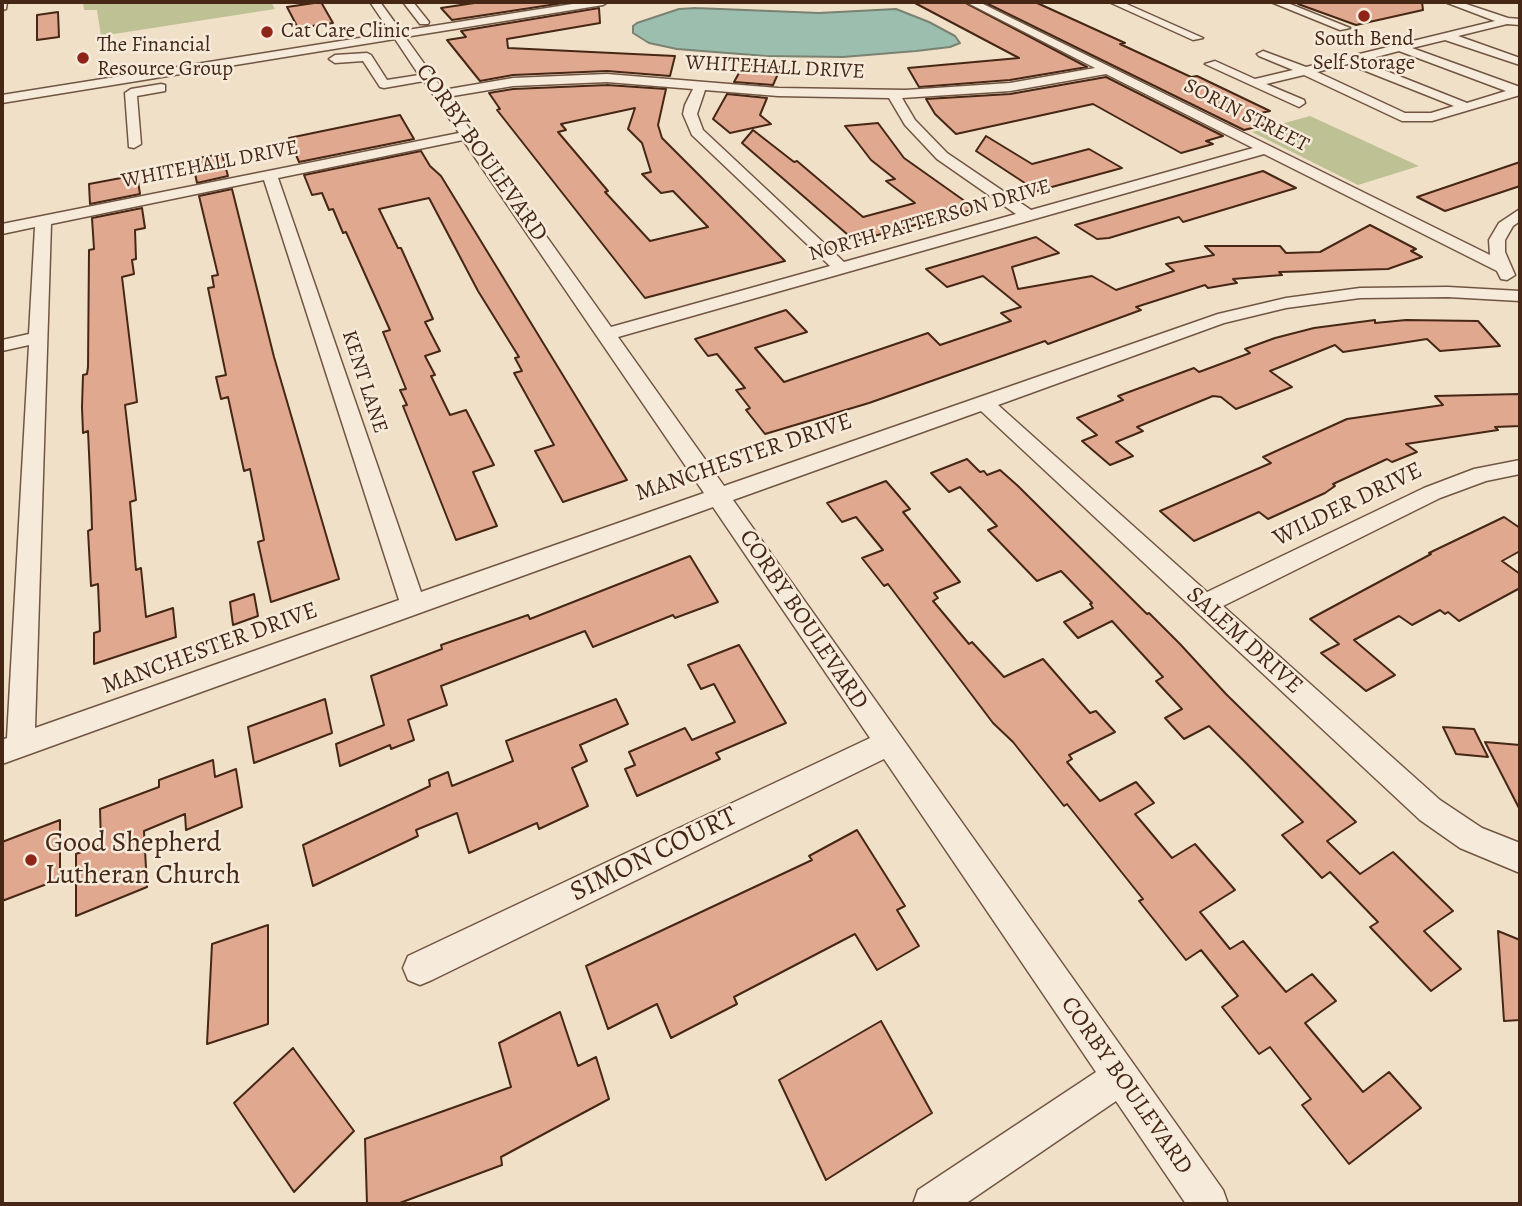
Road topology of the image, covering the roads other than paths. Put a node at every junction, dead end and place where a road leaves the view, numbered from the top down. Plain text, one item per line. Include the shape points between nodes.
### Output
1 (375, 2) edge
2 (408, 2) edge
3 (603, 2) edge
4 (971, 2) edge
5 (1114, 2) edge
6 (1276, 2) edge
7 (1450, 2) edge
8 (555, 5) edge
9 (1507, 21) junction
10 (424, 22) dead end
11 (1520, 22) edge
12 (1344, 28) dead end
13 (398, 35) junction
14 (1445, 36) junction
15 (1197, 38) dead end
16 (1399, 47) junction
17 (1263, 54) dead end
18 (1349, 60) junction
19 (1520, 62) edge
20 (1211, 64) dead end
21 (282, 68) dead end
22 (1456, 69) junction
23 (1107, 70) junction
24 (1304, 71) junction
25 (129, 78) junction
26 (1405, 82) junction
27 (1255, 83) junction
28 (434, 85) junction
29 (701, 85) junction
30 (172, 86) dead end
31 (1519, 92) edge
32 (131, 93) junction
33 (894, 94) junction
34 (2, 99) edge
35 (1299, 103) dead end
36 (1467, 107) junction
37 (468, 135) junction
38 (134, 144) dead end
39 (1265, 149) junction
40 (271, 175) junction
41 (1520, 214) edge
42 (1028, 215) junction
43 (43, 220) junction
44 (2, 229) edge
45 (1502, 267) junction
46 (841, 268) junction
47 (1520, 296) edge
48 (607, 334) junction
49 (39, 337) junction
50 (2, 345) edge
51 (983, 402) junction
52 (1520, 467) edge
53 (718, 496) junction
54 (413, 604) junction
55 (1204, 604) junction
56 (888, 743) junction
57 (11, 748) edge
58 (1520, 858) edge
59 (420, 968) dead end
60 (1120, 1077) junction
61 (932, 1204) edge
62 (1209, 1204) edge

1 - 13 street, CORBY BOULEVARD
2 - 10 street
3 - 8 street
4 - 23 street, SORIN STREET
5 - 15 street
6 - 12 street
7 - 9 street
8 - 13 street
9 - 11 street
9 - 14 street
13 - 25 street
13 - 28 street, CORBY BOULEVARD
14 - 16 street
14 - 19 street
16 - 18 street
16 - 22 street
17 - 24 street
18 - 24 street
18 - 26 street
20 - 27 street
21 - 28 street, WHITEHALL DRIVE via 367,57 384,84
22 - 26 street
22 - 31 street
23 - 33 street, WHITEHALL DRIVE via 1010,87
23 - 39 street, SORIN STREET
24 - 27 street
24 - 36 street via 1402,117 1432,117
25 - 32 street
25 - 34 street
26 - 36 street
27 - 35 street
28 - 29 street, WHITEHALL DRIVE via 576,78
28 - 37 street, CORBY BOULEVARD
29 - 33 street, WHITEHALL DRIVE
29 - 46 street via 690,114 697,132
30 - 32 street
31 - 36 street
32 - 38 street
33 - 42 street via 910,122 942,156
37 - 40 street, WHITEHALL DRIVE
37 - 48 street, CORBY BOULEVARD
39 - 42 street, NORTH PATTERSON DRIVE
39 - 45 street, SORIN STREET
40 - 43 street, WHITEHALL DRIVE
40 - 54 street, KENT LANE
41 - 45 street via 1507,223 1497,240
42 - 46 street, NORTH PATTERSON DRIVE
43 - 44 street, WHITEHALL DRIVE
43 - 49 street
45 - 47 street
46 - 48 street, NORTH PATTERSON DRIVE
47 - 51 street, MANCHESTER DRIVE via 1399,292 1286,303 1185,330
48 - 53 street, CORBY BOULEVARD
49 - 50 street
49 - 57 street
51 - 53 street, MANCHESTER DRIVE
51 - 55 street, SALEM DRIVE
52 - 55 street, WILDER DRIVE via 1482,474 1432,492
53 - 54 street, MANCHESTER DRIVE
53 - 56 street, CORBY BOULEVARD
54 - 57 street, MANCHESTER DRIVE
55 - 58 street, SALEM DRIVE via 1430,810 1471,838
56 - 59 street, SIMON COURT
56 - 60 street, CORBY BOULEVARD
60 - 61 street
60 - 62 street, CORBY BOULEVARD

